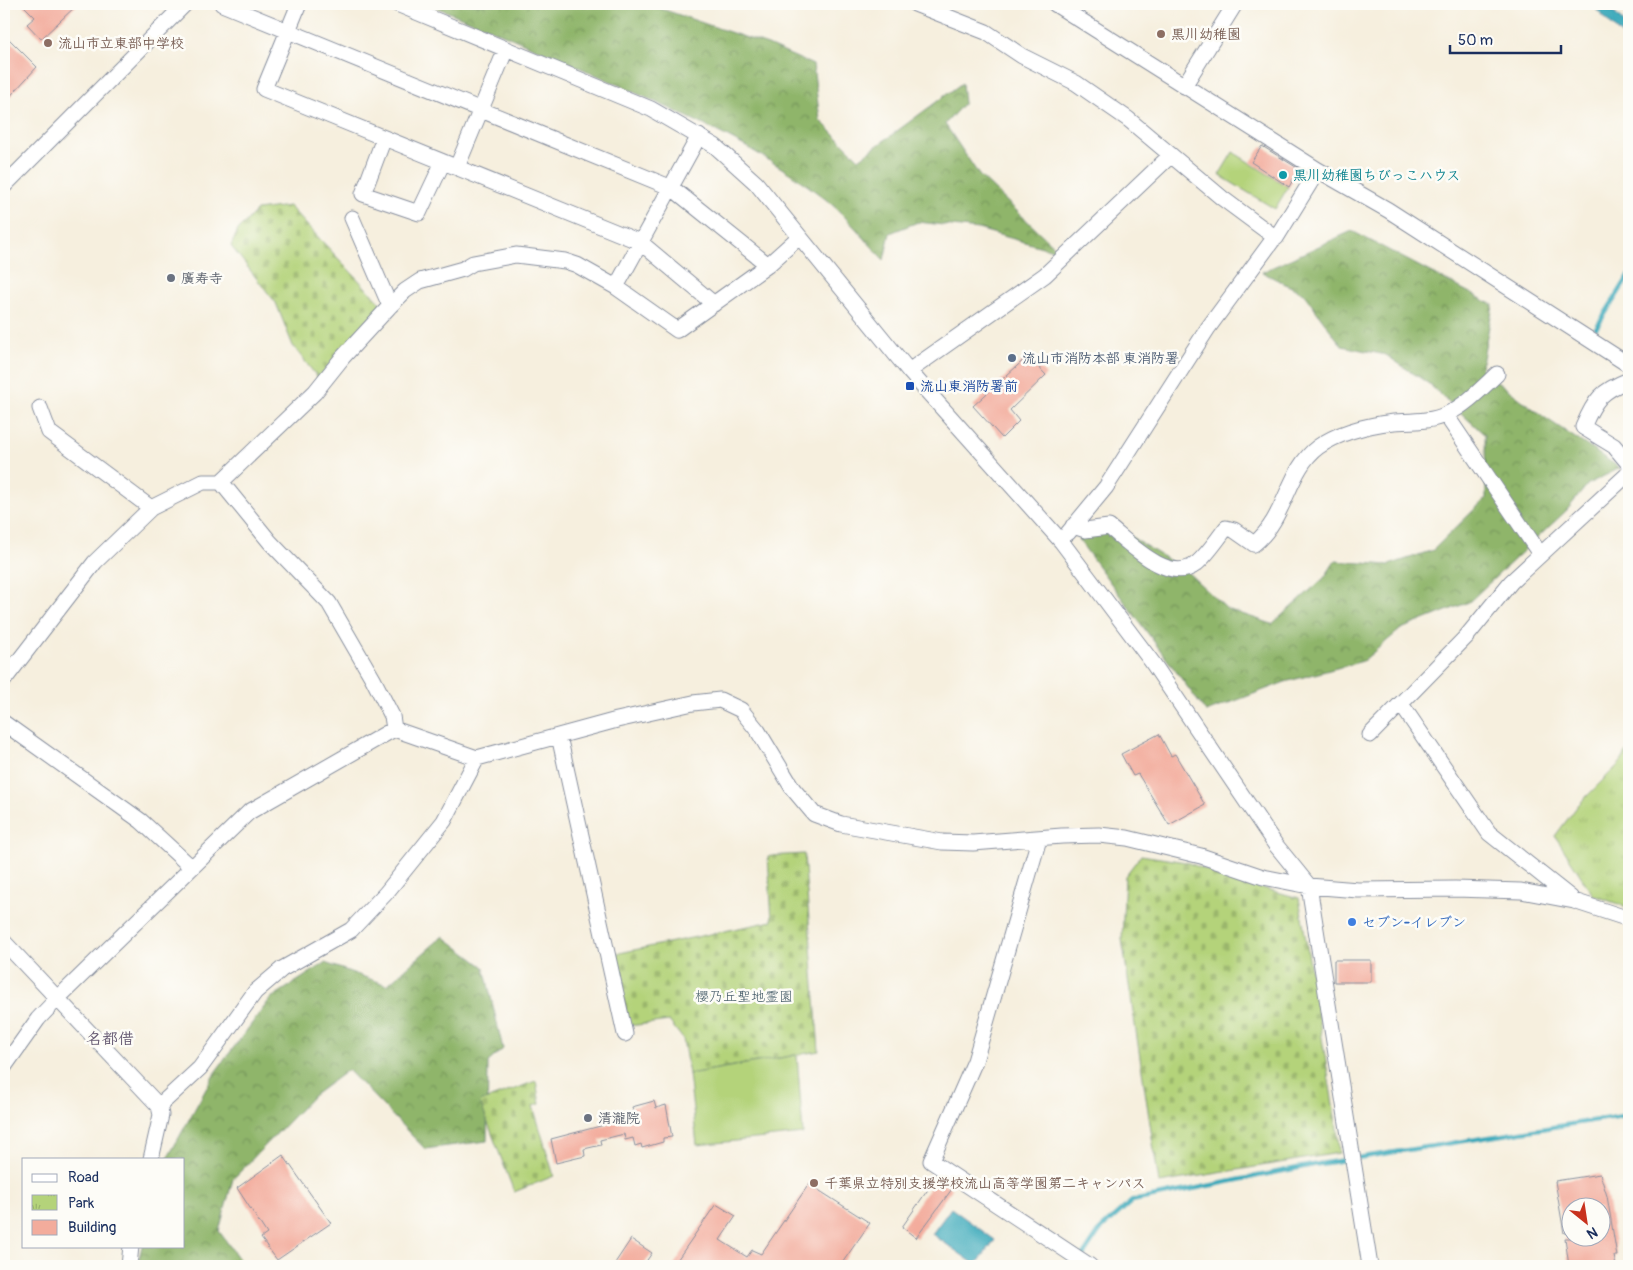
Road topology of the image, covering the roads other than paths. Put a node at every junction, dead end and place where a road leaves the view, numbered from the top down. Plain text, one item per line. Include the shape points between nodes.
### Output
1 (186, 4) edge
2 (222, 4) edge
3 (299, 4) edge
4 (396, 4) edge
5 (915, 4) edge
6 (1055, 4) edge
7 (1236, 4) edge
8 (287, 30) junction
9 (506, 49) junction
10 (1184, 86) junction
11 (480, 110) junction
12 (700, 136) junction
13 (384, 138) junction
14 (1170, 156) junction
15 (450, 165) junction
16 (1318, 170) junction
17 (4, 186) edge
18 (672, 188) junction
19 (352, 218) dead end
20 (799, 237) junction
21 (1275, 237) junction
22 (640, 242) junction
23 (768, 265) junction
24 (616, 287) junction
25 (714, 304) junction
26 (390, 306) junction
27 (1629, 365) edge
28 (909, 371) junction
29 (1497, 374) dead end
30 (1629, 380) edge
31 (40, 408) dead end
32 (1446, 415) junction
33 (1629, 464) edge
34 (1629, 473) edge
35 (221, 482) junction
36 (151, 508) junction
37 (1073, 526) junction
38 (1061, 541) junction
39 (1540, 554) junction
40 (4, 680) edge
41 (1401, 704) junction
42 (4, 723) edge
43 (394, 729) junction
44 (1370, 735) dead end
45 (558, 736) junction
46 (477, 758) junction
47 (1039, 839) junction
48 (191, 867) junction
49 (1309, 886) junction
50 (1574, 901) junction
51 (1629, 919) edge
52 (4, 942) edge
53 (58, 998) junction
54 (625, 1034) dead end
55 (4, 1067) edge
56 (159, 1106) junction
57 (151, 1158) edge
58 (1076, 1261) edge
59 (1370, 1266) edge

1 - 17 street
2 - 8 street
3 - 8 street
4 - 9 street
5 - 14 street via 986,32 1022,56 1076,83 1128,119
6 - 10 street
7 - 10 street
8 - 11 street
8 - 13 street via 264,89
9 - 11 street
9 - 12 street via 651,109
10 - 16 street
11 - 15 street
11 - 18 street
12 - 18 street
12 - 20 street via 756,183
13 - 15 street
13 - 15 street via 363,194 420,213
14 - 21 street
14 - 28 street via 1045,275
15 - 22 street
16 - 21 street via 1279,237
16 - 27 street via 1388,210
18 - 22 street
18 - 23 street
19 - 26 street
20 - 23 street
20 - 28 street
21 - 37 street via 1208,328 1106,487
22 - 24 street
22 - 25 street
23 - 25 street
24 - 25 street via 677,330
24 - 26 street via 566,261 516,255 473,263 420,281 405,290
26 - 35 street via 315,392
28 - 38 street
29 - 32 street
30 - 33 street via 1607,389 1597,398 1583,427 1614,446
31 - 36 street via 49,432
32 - 37 street via 1371,426 1318,447 1303,461 1278,515 1263,536 1254,544 1226,528 1195,565 1186,568 1160,567 1109,527 1085,530
32 - 39 street
34 - 39 street
35 - 36 street via 203,482
35 - 43 street via 270,542 329,603 377,686 392,716
36 - 40 street via 95,562
37 - 38 street
38 - 49 street via 1152,662 1275,844
39 - 41 street
41 - 44 street
41 - 50 street via 1489,833
42 - 48 street via 141,821
43 - 46 street
43 - 48 street via 249,812
45 - 46 street
45 - 47 street via 693,703 720,700 741,710 747,717 814,814 841,824 942,842
45 - 54 street
46 - 56 street via 444,821 386,893 351,930 282,969 255,992 200,1068
47 - 49 street via 1099,835 1127,838 1201,856 1263,877
47 - 58 street via 975,1061 931,1161
48 - 53 street
49 - 50 street via 1358,890 1508,890
49 - 59 street
50 - 51 street
52 - 53 street
53 - 55 street via 38,1019
53 - 56 street
56 - 57 street via 161,1115

